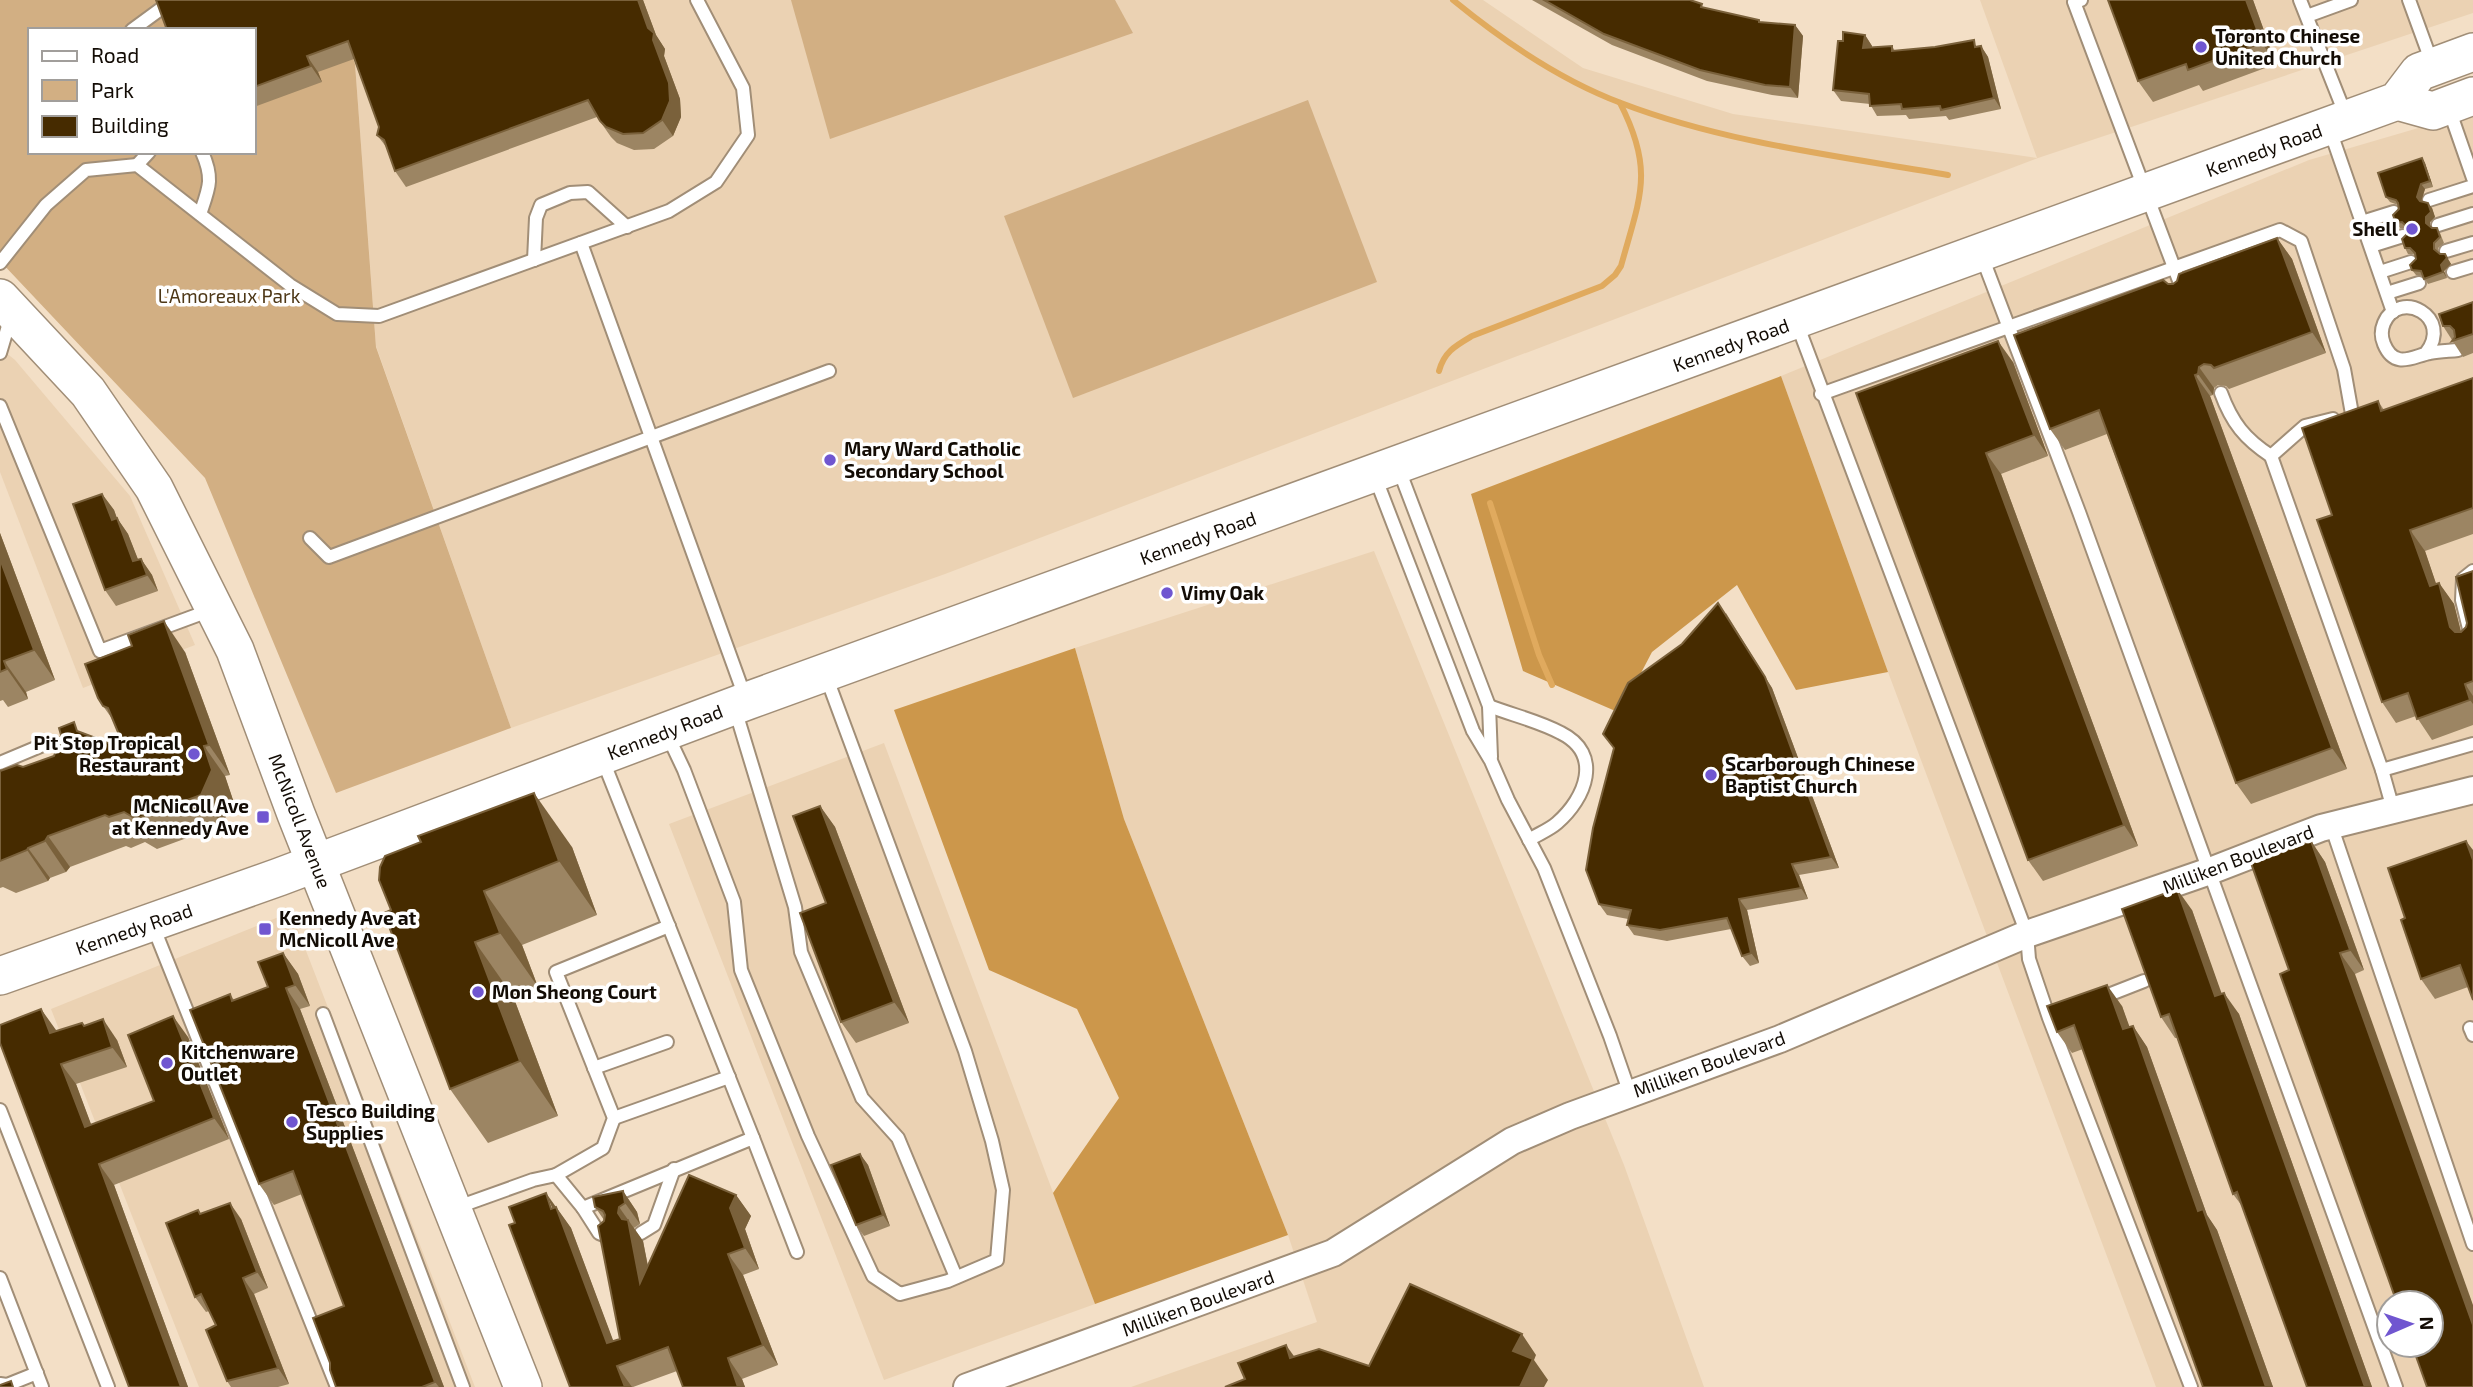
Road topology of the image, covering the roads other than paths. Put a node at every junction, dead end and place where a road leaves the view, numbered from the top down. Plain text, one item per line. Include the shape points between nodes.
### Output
1 (173, 0) edge
2 (697, 0) edge
3 (2081, 0) edge
4 (2300, 0) edge
5 (2351, 0) edge
6 (2409, 0) edge
7 (2307, 16) junction
8 (135, 28) edge
9 (2473, 52) edge
10 (2434, 67) junction
11 (2461, 101) edge
12 (2397, 102) junction
13 (2338, 123) junction
14 (147, 154) edge
15 (203, 154) edge
16 (137, 164) junction
17 (2473, 178) edge
18 (2473, 186) edge
19 (2146, 193) junction
20 (2429, 200) edge
21 (2394, 212) edge
22 (2473, 214) edge
23 (200, 215) junction
24 (2362, 222) junction
25 (2438, 225) edge
26 (627, 227) junction
27 (2403, 236) edge
28 (581, 243) junction
29 (2473, 243) edge
30 (2371, 246) junction
31 (2446, 251) edge
32 (1980, 254) junction
33 (534, 260) junction
34 (2411, 262) edge
35 (0, 263) edge
36 (2473, 266) edge
37 (2174, 268) junction
38 (2380, 272) junction
39 (2453, 272) dead end
40 (2418, 283) dead end
41 (2387, 293) junction
42 (2185, 297) edge
43 (6, 304) edge
44 (2393, 312) junction
45 (1796, 321) junction
46 (2008, 327) junction
47 (2458, 350) edge
48 (0, 353) edge
49 (2426, 353) junction
50 (829, 371) dead end
51 (2221, 393) dead end
52 (1822, 394) junction
53 (0, 406) edge
54 (2366, 413) edge
55 (2352, 414) junction
56 (651, 437) junction
57 (2271, 456) junction
58 (1386, 470) junction
59 (310, 538) dead end
60 (2473, 571) edge
61 (215, 609) junction
62 (2473, 645) edge
63 (825, 673) junction
64 (741, 703) junction
65 (1489, 706) junction
66 (666, 731) junction
67 (50, 742) dead end
68 (2473, 744) edge
69 (601, 756) junction
70 (1491, 761) junction
71 (0, 763) edge
72 (2382, 770) junction
73 (2473, 790) edge
74 (2393, 809) junction
75 (2331, 825) junction
76 (1529, 840) junction
77 (316, 864) junction
78 (2210, 872) junction
79 (152, 922) junction
80 (669, 926) junction
81 (2027, 934) junction
82 (0, 976) edge
83 (2144, 981) edge
84 (2085, 1004) edge
85 (323, 1014) dead end
86 (667, 1042) dead end
87 (594, 1068) junction
88 (729, 1077) junction
89 (1630, 1094) junction
90 (0, 1110) edge
91 (614, 1118) junction
92 (753, 1138) junction
93 (13, 1146) junction
94 (0, 1152) edge
95 (674, 1170) junction
96 (556, 1175) junction
97 (583, 1208) junction
98 (452, 1209) junction
99 (641, 1233) dead end
100 (611, 1238) edge
101 (2473, 1244) edge
102 (797, 1252) dead end
103 (956, 1277) junction
104 (0, 1278) edge
105 (37, 1373) junction
106 (0, 1384) edge
107 (42, 1387) edge
108 (108, 1387) edge
109 (337, 1387) edge
110 (463, 1387) edge
111 (523, 1387) edge
112 (967, 1387) edge
113 (2191, 1387) edge
114 (2396, 1387) edge

1 - 8 lane
2 - 26 lane via 743,88 748,135 716,182 669,211
3 - 19 lane via 2074,2
4 - 7 lane
5 - 7 lane
6 - 10 lane
7 - 13 lane
9 - 10 main road
10 - 12 main road via 2419,72
11 - 12 main road via 2433,111
11 - 17 lane
12 - 13 main road, Kennedy Road
13 - 19 main road, Kennedy Road
13 - 24 lane
14 - 16 lane
15 - 23 lane via 210,184
16 - 23 lane
16 - 35 lane via 86,170 46,205
18 - 20 lane
19 - 32 main road, Kennedy Road
19 - 37 lane
21 - 24 lane
22 - 25 lane
23 - 33 lane via 290,285 337,314 379,316
24 - 30 lane
26 - 28 lane
26 - 33 lane via 587,192 570,193 541,205
27 - 30 lane
28 - 33 lane
28 - 56 lane
29 - 31 lane
30 - 38 lane
32 - 45 main road, Kennedy Road
32 - 46 lane
34 - 38 lane
36 - 39 lane
37 - 42 lane
37 - 46 lane
37 - 55 lane via 2280,230 2301,241 2344,369
38 - 41 lane
40 - 41 lane
41 - 44 lane
43 - 48 lane
43 - 61 main road, McNicoll Avenue via 88,392 154,488
44 - 49 lane via 2410,307 2436,318
44 - 49 lane via 2382,333 2387,349 2393,356 2410,360
45 - 52 lane
45 - 58 main road, Kennedy Road
46 - 52 lane
46 - 78 lane
47 - 49 lane
50 - 56 lane
51 - 57 lane via 2229,414 2250,442
52 - 81 lane
53 - 61 lane via 100,650
54 - 55 lane
55 - 57 lane via 2305,426
56 - 59 lane via 329,557
56 - 64 lane
57 - 72 lane
58 - 63 main road, Kennedy Road
58 - 65 lane
58 - 70 lane via 1473,731
60 - 62 lane via 2463,579 2462,600
61 - 77 main road, McNicoll Avenue
63 - 64 main road, Kennedy Road
63 - 103 lane via 965,1051 1003,1190 997,1260
64 - 66 main road, Kennedy Road
64 - 103 lane via 795,907 800,952 862,1098 898,1138
65 - 70 lane
65 - 76 lane via 1562,733 1585,757 1587,774 1572,808 1556,825
66 - 69 main road, Kennedy Road
66 - 103 lane via 734,902 741,970 808,1136 873,1276 900,1294
67 - 71 lane
68 - 72 lane
69 - 77 main road, Kennedy Road
69 - 80 lane
70 - 76 lane
72 - 74 lane
73 - 74 street, Milliken Boulevard
74 - 75 street, Milliken Boulevard
75 - 78 street, Milliken Boulevard
75 - 101 lane
76 - 89 lane via 1544,867
77 - 79 main road, Kennedy Road
77 - 98 main road, McNicoll Avenue
78 - 81 street, Milliken Boulevard
78 - 114 lane
79 - 82 main road, Kennedy Road
79 - 109 lane
80 - 87 lane via 556,972
80 - 88 lane
81 - 89 street, Milliken Boulevard via 1780,1039
81 - 113 lane via 2029,959 2055,1015
83 - 84 lane
85 - 110 lane
86 - 87 lane
87 - 91 lane
88 - 91 lane
88 - 92 lane
89 - 112 street, Milliken Boulevard via 1512,1141 1333,1253
90 - 93 lane
91 - 96 lane via 603,1148
92 - 95 lane
92 - 102 lane
93 - 94 lane
93 - 108 lane
95 - 97 lane
95 - 99 lane via 654,1225
96 - 97 lane
96 - 98 lane
97 - 100 lane via 600,1233
98 - 111 main road, McNicoll Avenue
104 - 105 lane
105 - 106 lane
105 - 107 lane

